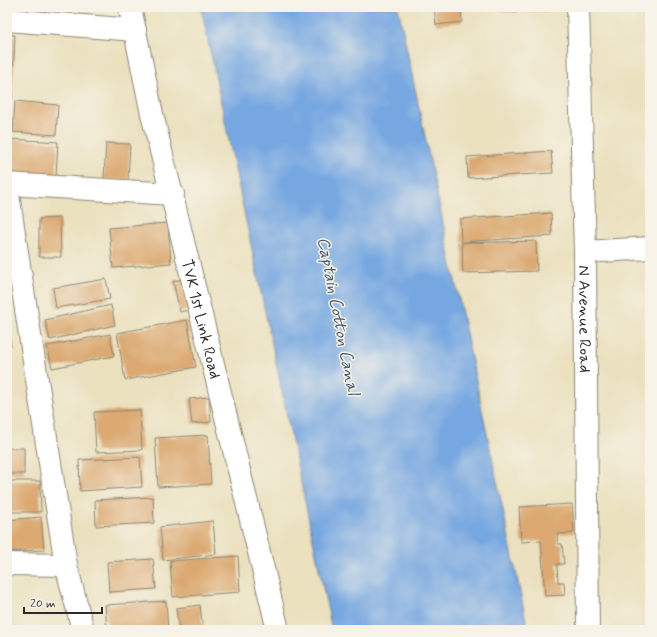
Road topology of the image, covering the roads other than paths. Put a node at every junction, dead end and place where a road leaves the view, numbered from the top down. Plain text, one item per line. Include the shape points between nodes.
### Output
1 (130, 7) edge
2 (578, 7) edge
3 (7, 20) edge
4 (135, 30) junction
5 (7, 184) edge
6 (7, 188) edge
7 (173, 194) junction
8 (650, 248) edge
9 (585, 252) junction
10 (7, 564) edge
11 (66, 565) junction
12 (83, 630) edge
13 (278, 630) edge
14 (588, 630) edge

1 - 4 street, TVK 1st Link Road
2 - 9 street, N Avenue Road
3 - 4 street
4 - 7 street, TVK 1st Link Road via 152,114
5 - 7 street
6 - 11 street
7 - 13 street, TVK 1st Link Road
8 - 9 street
9 - 14 street, N Avenue Road
10 - 11 street
11 - 12 street

